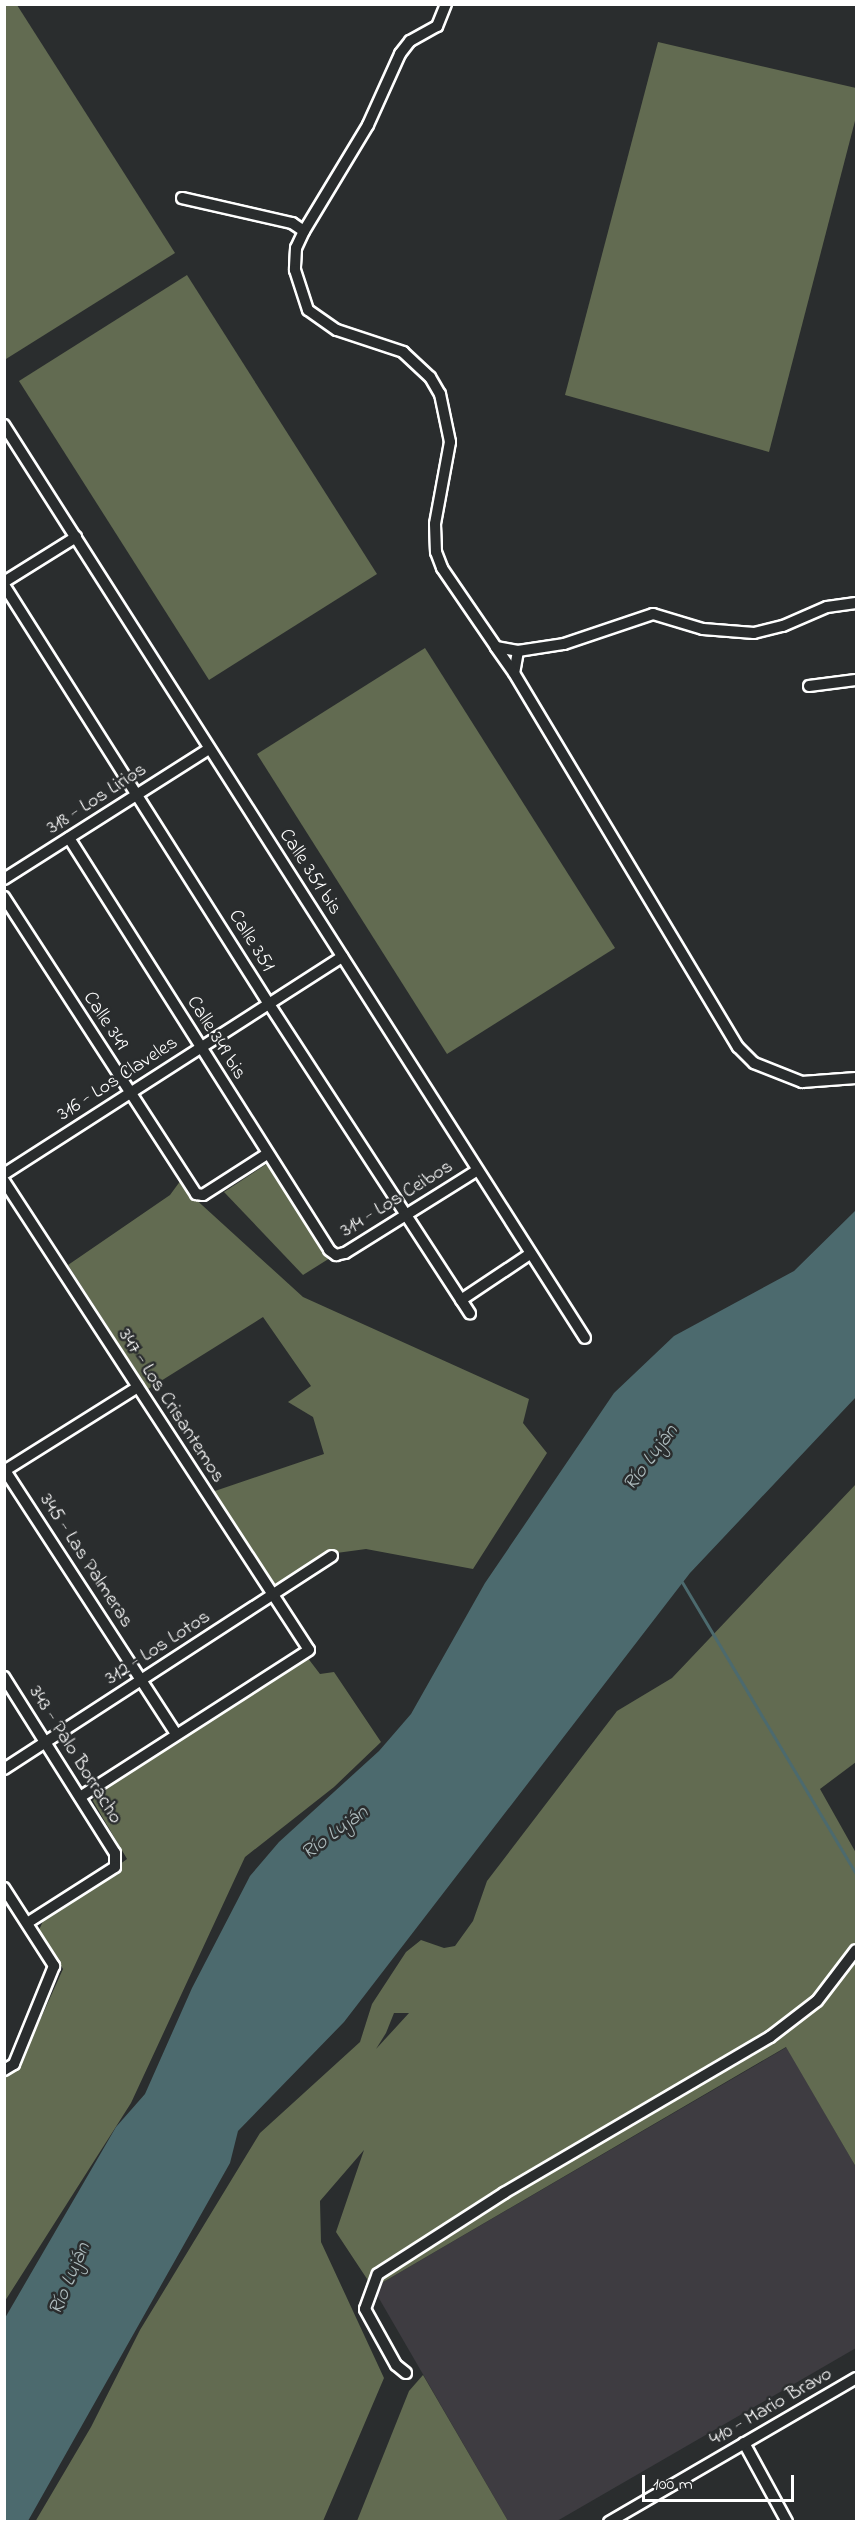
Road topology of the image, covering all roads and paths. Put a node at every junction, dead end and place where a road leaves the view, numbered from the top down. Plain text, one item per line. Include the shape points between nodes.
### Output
1 (446, 4) edge
2 (182, 198) dead end
3 (304, 231) junction
4 (4, 425) edge
5 (76, 537) junction
6 (4, 584) edge
7 (856, 603) edge
8 (496, 647) junction
9 (518, 651) junction
10 (514, 673) junction
11 (856, 680) edge
12 (809, 686) dead end
13 (209, 749) junction
14 (138, 794) junction
15 (69, 838) junction
16 (4, 879) edge
17 (4, 897) edge
18 (342, 957) junction
19 (269, 1004) junction
20 (201, 1048) junction
21 (856, 1078) edge
22 (130, 1093) junction
23 (267, 1154) junction
24 (476, 1171) junction
25 (4, 1174) edge
26 (4, 1181) edge
27 (405, 1214) junction
28 (530, 1254) junction
29 (336, 1255) joint
30 (461, 1300) junction
31 (470, 1314) dead end
32 (585, 1338) dead end
33 (138, 1387) junction
34 (5, 1470) edge
35 (332, 1556) dead end
36 (272, 1594) junction
37 (4, 1677) edge
38 (142, 1680) junction
39 (176, 1734) junction
40 (46, 1742) junction
41 (4, 1769) edge
42 (80, 1797) junction
43 (4, 1888) edge
44 (27, 1923) junction
45 (856, 1950) edge
46 (4, 2070) edge
47 (406, 2373) dead end
48 (856, 2381) edge
49 (744, 2443) junction
50 (629, 2517) edge
51 (609, 2522) edge
52 (787, 2522) edge

1 - 3 street via 437,26 410,40 400,54 368,125
2 - 3 street via 281,220
3 - 8 street via 296,248 295,270 308,310 337,330 403,352 430,377 440,394 450,442 435,524 436,552 442,568
4 - 5 street, Calle 351 bis
5 - 6 street
5 - 13 street, Calle 351 bis
6 - 14 street, Calle 351
7 - 9 street via 827,607 783,626 754,633 703,629 653,614 588,638
8 - 9 street
8 - 10 street
9 - 10 street
10 - 21 street via 738,1047 754,1063 793,1079
11 - 12 street
13 - 14 street, 318 - Los Lirios
13 - 18 street, Calle 351 bis
14 - 15 street, 318 - Los Lirios
14 - 19 street, Calle 351
15 - 16 street, 318 - Los Lirios
15 - 20 street, Calle 349 bis
17 - 22 street, Calle 349
18 - 19 street, 316 - Los Claveles
18 - 24 street, Calle 351 bis
19 - 20 street, 316 - Los Claveles
19 - 27 street, Calle 351
20 - 22 street, 316 - Los Claveles
20 - 23 street, Calle 349 bis
22 - 23 street, Calle 349 via 196,1194 203,1195
22 - 25 street, 316 - Los Claveles
23 - 29 street, Calle 349 bis
24 - 27 street, 314 - Los Ceibos
24 - 28 street, Calle 351 bis
26 - 33 street, 347 - Los Crisantemos
27 - 29 street, 314 - Los Ceibos
27 - 30 street, Calle 351
28 - 30 street
28 - 32 street, Calle 351 bis
30 - 31 street, Calle 351
33 - 34 street
33 - 36 street, 347 - Los Crisantemos
34 - 38 street, 345 - Las Palmeras
35 - 36 street, 312 - Los Lotos
36 - 38 street, 312 - Los Lotos
36 - 39 street, 347 - Los Crisantemos via 309,1650
37 - 40 street, 343 - Palo Borracho
38 - 39 street, 345 - Las Palmeras
38 - 40 street, 312 - Los Lotos
39 - 42 street
40 - 41 street, 312 - Los Lotos
40 - 42 street, 343 - Palo Borracho
42 - 44 street, 343 - Palo Borracho via 115,1853 115,1867
43 - 44 street
44 - 46 street via 54,1966 14,2064
45 - 47 street via 817,2001 770,2037 504,2193 378,2274 365,2309 396,2365
48 - 49 street, 410 - Mario Bravo
49 - 50 street, 410 - Mario Bravo
49 - 52 street
50 - 51 street, 410 - Mario Bravo

